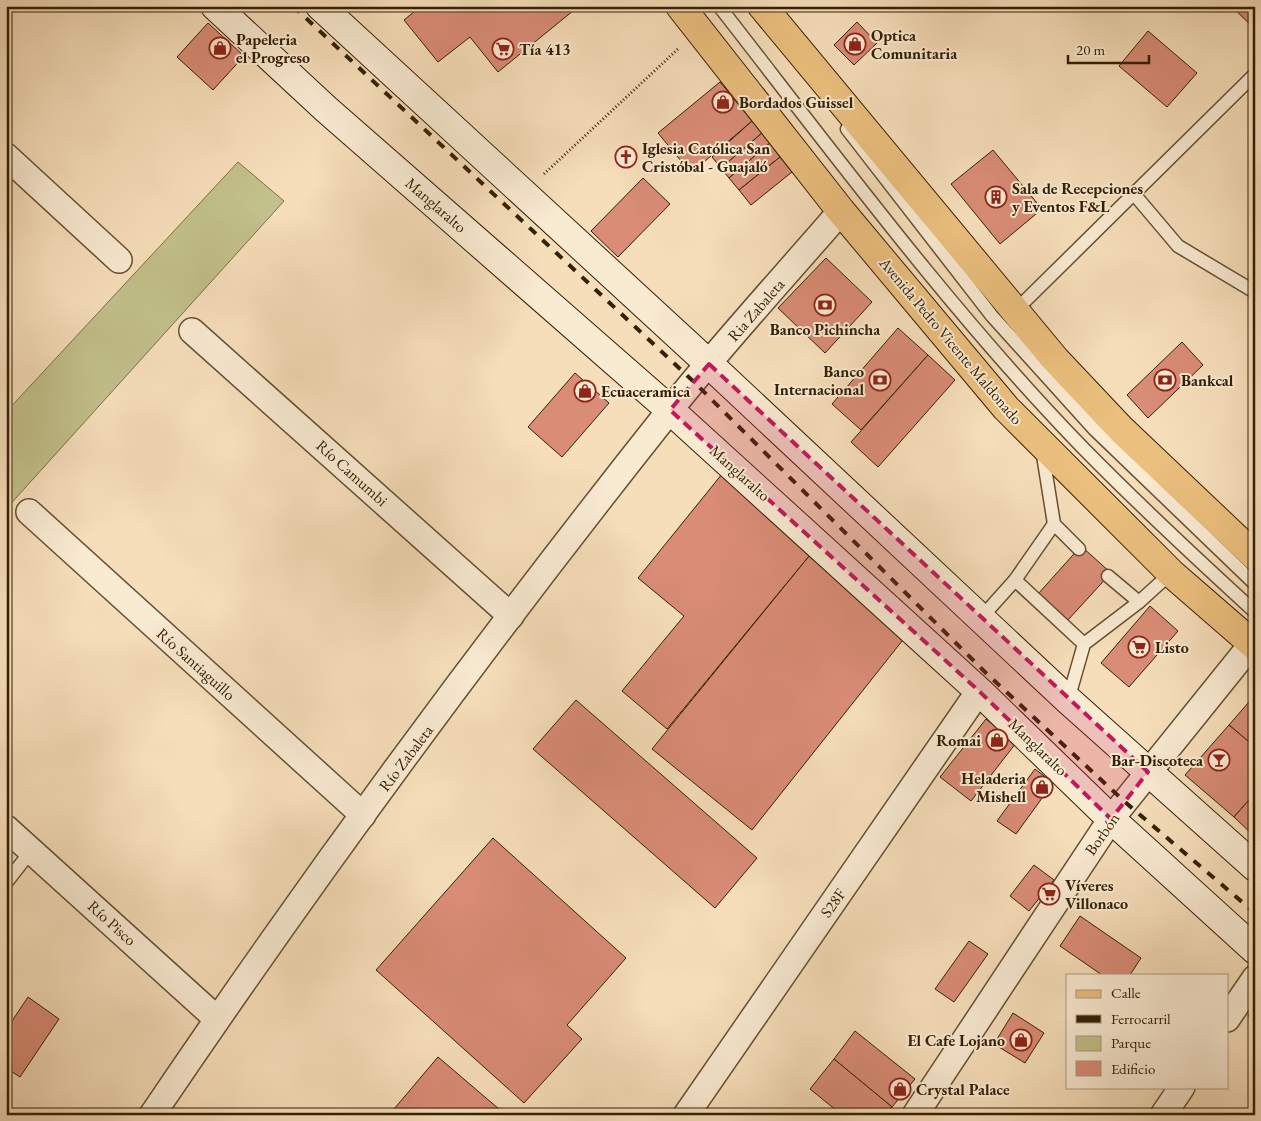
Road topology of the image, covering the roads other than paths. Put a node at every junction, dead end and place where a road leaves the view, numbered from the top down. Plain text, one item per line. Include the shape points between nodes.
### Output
1 (215, 6) edge
2 (320, 6) edge
3 (680, 6) edge
4 (719, 6) edge
5 (753, 6) edge
6 (762, 6) edge
7 (1255, 74) edge
8 (6, 156) edge
9 (1134, 194) junction
10 (841, 211) junction
11 (119, 260) dead end
12 (1255, 292) edge
13 (1014, 312) junction
14 (192, 331) dead end
15 (709, 364) junction
16 (670, 410) junction
17 (1042, 444) junction
18 (29, 512) dead end
19 (1054, 524) junction
20 (1079, 549) dead end
21 (1255, 556) edge
22 (1172, 573) junction
23 (1108, 576) dead end
24 (1014, 580) junction
25 (1255, 584) edge
26 (1139, 602) junction
27 (1255, 612) edge
28 (511, 616) junction
29 (981, 618) junction
30 (1254, 643) edge
31 (1084, 644) junction
32 (979, 691) junction
33 (1068, 700) junction
34 (1148, 772) junction
35 (363, 815) junction
36 (1111, 819) junction
37 (6, 828) edge
38 (31, 850) junction
39 (1255, 867) edge
40 (6, 883) edge
41 (1255, 950) edge
42 (1255, 978) edge
43 (1228, 1018) edge
44 (217, 1019) junction
45 (1181, 1088) edge
46 (152, 1115) edge
47 (686, 1115) edge
48 (915, 1115) edge
49 (1163, 1115) edge

1 - 16 main road, Manglaralto via 326,109
2 - 15 main road
3 - 10 main road, Avenida Pedro Vicente Maldonado
4 - 27 lane via 876,207 1012,369 1084,448
5 - 25 lane via 992,316 1094,429
6 - 13 main road
7 - 9 lane
8 - 11 street
9 - 12 lane via 1178,246
9 - 13 lane
10 - 15 street, Ria Zabaleta
10 - 17 main road, Avenida Pedro Vicente Maldonado via 1006,408
13 - 21 main road via 1122,430
14 - 28 street, Río Camumbi
15 - 16 street, Ria Zabaleta
15 - 29 main road
16 - 28 street, Río Zabaleta
16 - 32 main road, Manglaralto
17 - 19 lane
17 - 22 main road, Avenida Pedro Vicente Maldonado
18 - 35 street, Río Santiaguillo
19 - 20 lane
19 - 24 lane
22 - 26 lane
22 - 30 main road, Avenida Pedro Vicente Maldonado
23 - 26 lane
24 - 29 lane
24 - 31 lane
26 - 31 lane
28 - 35 street, Río Zabaleta
29 - 33 main road
30 - 34 street, Borbón
31 - 33 lane
32 - 36 main road, Manglaralto
32 - 47 street, S28F
33 - 34 main road
34 - 36 street, Borbón
34 - 39 main road
35 - 44 street, Río Zabaleta
36 - 41 main road, Manglaralto
36 - 48 street, Borbón
37 - 38 street, Río Pisco
38 - 40 lane
38 - 44 street, Río Pisco
42 - 43 street
44 - 46 street, Río Zabaleta
45 - 49 street

